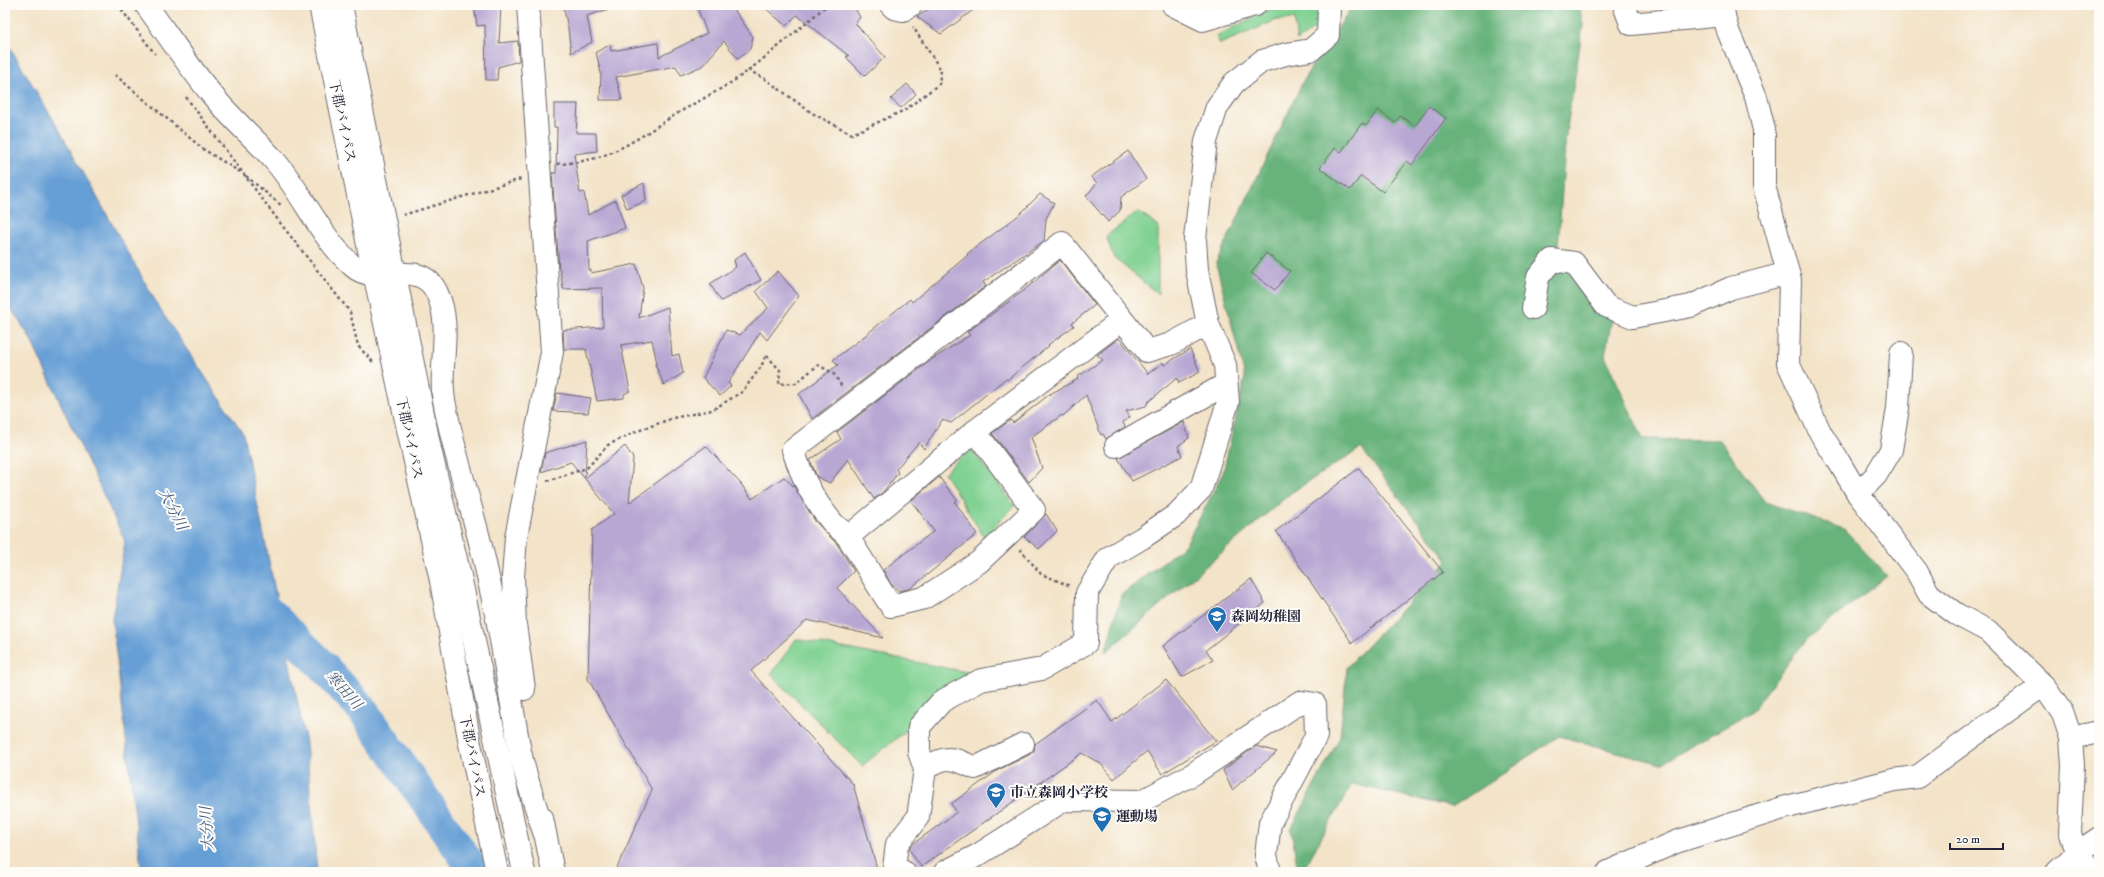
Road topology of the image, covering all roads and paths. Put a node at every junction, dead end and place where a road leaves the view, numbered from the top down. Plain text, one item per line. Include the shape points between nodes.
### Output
1 (118, 5) edge
2 (146, 5) edge
3 (320, 5) edge
4 (341, 5) edge
5 (528, 5) edge
6 (828, 5) edge
7 (1173, 5) edge
8 (1254, 5) edge
9 (1327, 5) edge
10 (1624, 5) edge
11 (899, 6) edge
12 (1723, 10) edge
13 (155, 55) dead end
14 (748, 70) junction
15 (115, 75) dead end
16 (183, 92) dead end
17 (539, 169) junction
18 (243, 174) junction
19 (283, 207) dead end
20 (385, 220) junction
21 (385, 273) junction
22 (1788, 273) junction
23 (1533, 308) dead end
24 (1122, 320) junction
25 (1208, 324) junction
26 (1901, 353) dead end
27 (378, 366) dead end
28 (1226, 384) junction
29 (853, 405) junction
30 (975, 431) junction
31 (1116, 446) dead end
32 (526, 488) junction
33 (1858, 494) junction
34 (1008, 534) junction
35 (848, 537) junction
36 (1087, 593) junction
37 (2043, 685) junction
38 (2099, 732) edge
39 (2071, 738) junction
40 (1023, 744) dead end
41 (925, 769) junction
42 (544, 832) junction
43 (2099, 838) edge
44 (2077, 853) junction
45 (497, 872) edge
46 (524, 872) edge
47 (553, 872) edge
48 (904, 872) edge
49 (945, 872) edge
50 (1270, 872) edge
51 (1608, 872) edge
52 (2057, 872) edge
53 (2093, 872) edge

1 - 13 path
2 - 21 street via 213,96 274,161 336,248 360,271
3 - 21 street, 下郡バイパス
4 - 20 street
5 - 17 street
6 - 14 path
7 - 8 street via 1203,20
9 - 25 street via 1328,35 1311,50 1262,61 1234,83 1217,107 1206,141 1195,239 1197,270
10 - 12 street via 1631,24
11 - 14 path via 941,70 939,84 905,110 852,134 812,113 765,79
12 - 22 street via 1742,66 1756,97 1764,130 1764,186
14 - 17 path via 641,138 607,156
15 - 18 path via 203,149
16 - 18 path
17 - 20 path
17 - 32 street via 552,352
18 - 19 path
18 - 27 path via 350,312 358,346
20 - 21 street
21 - 42 street via 424,278 431,283 441,303 444,333 444,398 460,473 487,572 522,759
21 - 45 street, 下郡バイパス via 470,744
21 - 46 street via 460,576
22 - 23 street via 1731,288 1691,306 1633,317 1606,306 1574,263 1552,260 1538,277
22 - 33 street via 1788,363 1821,434
24 - 25 street via 1147,351 1171,344
24 - 29 street via 1062,243
24 - 30 street
25 - 28 street via 1225,365
26 - 33 street via 1898,408 1891,450 1876,475
28 - 31 street
28 - 36 street via 1228,402 1201,489 1176,515 1108,558
29 - 32 path via 833,373 818,365 796,383 779,384 780,370 766,355 761,367 742,392 712,410 673,418 635,432 608,445 587,468
29 - 35 street via 793,450 815,501 836,527
30 - 34 street via 1034,510
30 - 35 street
32 - 42 street via 516,537 513,603
33 - 37 street via 1917,572 1929,594 1956,614 1988,631
34 - 35 street via 979,562 924,598 891,606 869,575
34 - 36 path via 1041,574
36 - 41 street via 1086,643 1042,669 980,680 942,701 919,727 919,752
37 - 39 street via 2063,714
37 - 51 street via 1917,777 1894,780 1783,808 1676,842
38 - 39 street
39 - 44 street via 2073,765 2070,834
40 - 41 street via 975,768 954,759 937,761
41 - 48 street via 918,817 897,844 894,868
42 - 47 street
43 - 44 street
44 - 52 street
44 - 53 street
49 - 50 street via 978,855 1064,800 1142,801 1193,774 1300,702 1315,704 1316,736 1270,823 1266,855

